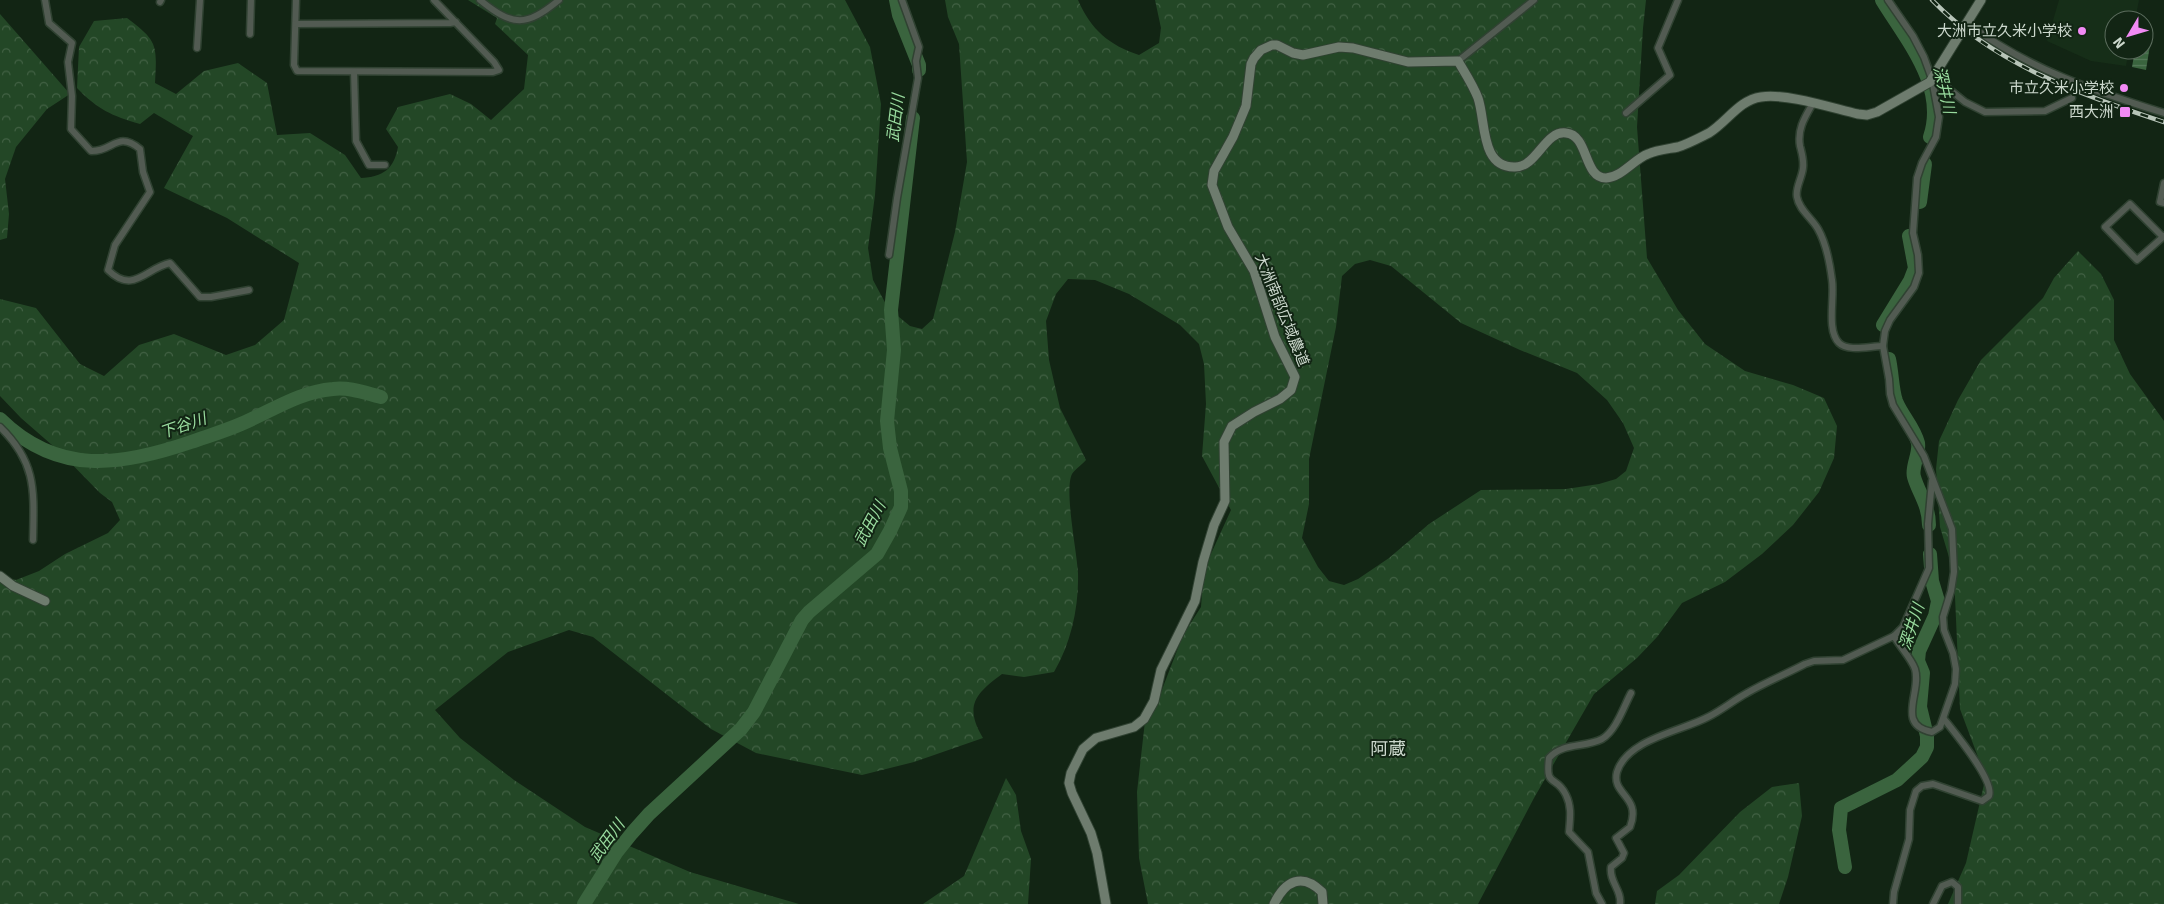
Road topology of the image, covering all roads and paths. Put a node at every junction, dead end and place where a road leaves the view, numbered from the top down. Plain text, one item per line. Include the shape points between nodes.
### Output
1 (45, 0) edge
2 (200, 0) edge
3 (251, 0) edge
4 (296, 0) edge
5 (434, 0) edge
6 (480, 0) edge
7 (559, 0) edge
8 (902, 0) edge
9 (1534, 0) edge
10 (1678, 0) edge
11 (1888, 0) edge
12 (1981, 0) edge
13 (456, 22) junction
14 (1967, 23) junction
15 (296, 24) junction
16 (250, 34) dead end
17 (197, 48) dead end
18 (1458, 61) junction
19 (354, 72) junction
20 (1931, 81) junction
21 (2072, 98) dead end
22 (1813, 103) junction
23 (1626, 113) dead end
24 (2164, 113) edge
25 (385, 165) dead end
26 (2164, 183) edge
27 (2164, 203) edge
28 (2163, 237) edge
29 (889, 255) dead end
30 (249, 290) dead end
31 (1883, 346) junction
32 (0, 427) edge
33 (1932, 479) junction
34 (33, 540) dead end
35 (0, 576) edge
36 (45, 601) dead end
37 (1894, 636) junction
38 (1630, 693) dead end
39 (1944, 719) junction
40 (1106, 904) edge
41 (1274, 904) edge
42 (1323, 904) edge
43 (1602, 904) edge
44 (1620, 904) edge
45 (1893, 904) edge
46 (1933, 904) edge
47 (1958, 904) edge

1 - 30 street via 49,23 72,43 68,62 71,128 90,151 102,150 116,141 125,140 140,149 150,192 115,245 108,270 120,278 136,280 170,263 200,297
2 - 17 street
3 - 16 street
4 - 15 street
5 - 13 street
6 - 7 street via 506,18 520,21 529,20
8 - 29 street via 920,47 916,61 918,78
9 - 18 street
10 - 23 street via 1658,48 1670,75
11 - 20 street via 1924,56
12 - 14 street
13 - 15 street
13 - 19 street via 499,70
14 - 20 street
14 - 24 street via 2012,53 2047,71
15 - 19 street via 294,66 297,71
18 - 22 street via 1478,98 1488,150 1508,167 1519,167 1530,161 1558,134 1565,132 1574,134 1592,170 1608,178 1648,154 1680,146 1710,132 1746,103 1760,97
18 - 40 street, 大洲南部広域農道 via 1408,62 1339,47 1303,55 1272,45 1261,50 1251,64 1246,106 1214,171 1212,185 1228,227 1254,271 1275,337 1295,377 1291,390 1232,426 1224,442 1225,501 1202,562 1195,601 1161,670 1154,701 1144,719 1134,727 1096,738 1083,749 1071,772 1072,793 1093,840
19 - 25 street via 356,141 369,164
20 - 21 street via 1985,112 2045,112
20 - 22 street via 1867,115
20 - 31 street via 1939,117 1936,137 1917,178 1913,233 1919,273 1914,287 1890,320
22 - 31 street via 1800,127 1804,158 1796,191 1824,247 1834,290 1833,335 1846,348
26 - 27 street via 2160,202
28 - 28 street via 2130,204 2105,227 2137,260
31 - 33 street via 1893,405 1924,456
32 - 34 street via 22,454 31,472
33 - 37 street via 1929,568 1903,627
33 - 39 street via 1952,529 1953,546 1954,572 1943,617 1956,669 1955,684
35 - 36 street
37 - 39 street via 1914,669 1916,682 1912,714 1915,722 1922,730 1932,732
37 - 44 street via 1843,660 1805,664 1707,717 1653,739 1628,755 1621,762 1616,781 1619,789 1630,799 1632,821 1630,827 1616,838 1624,853 1611,867 1610,874 1621,897
38 - 43 street via 1611,731 1603,738 1561,748 1549,758 1547,773 1566,794 1570,808 1569,832 1588,852 1596,893
39 - 45 street via 1987,778 1991,791 1982,801 1933,784 1916,791 1910,810 1909,839
41 - 42 street via 1284,888 1294,881 1315,885 1322,892
46 - 47 street via 1942,886 1952,882 1958,887

